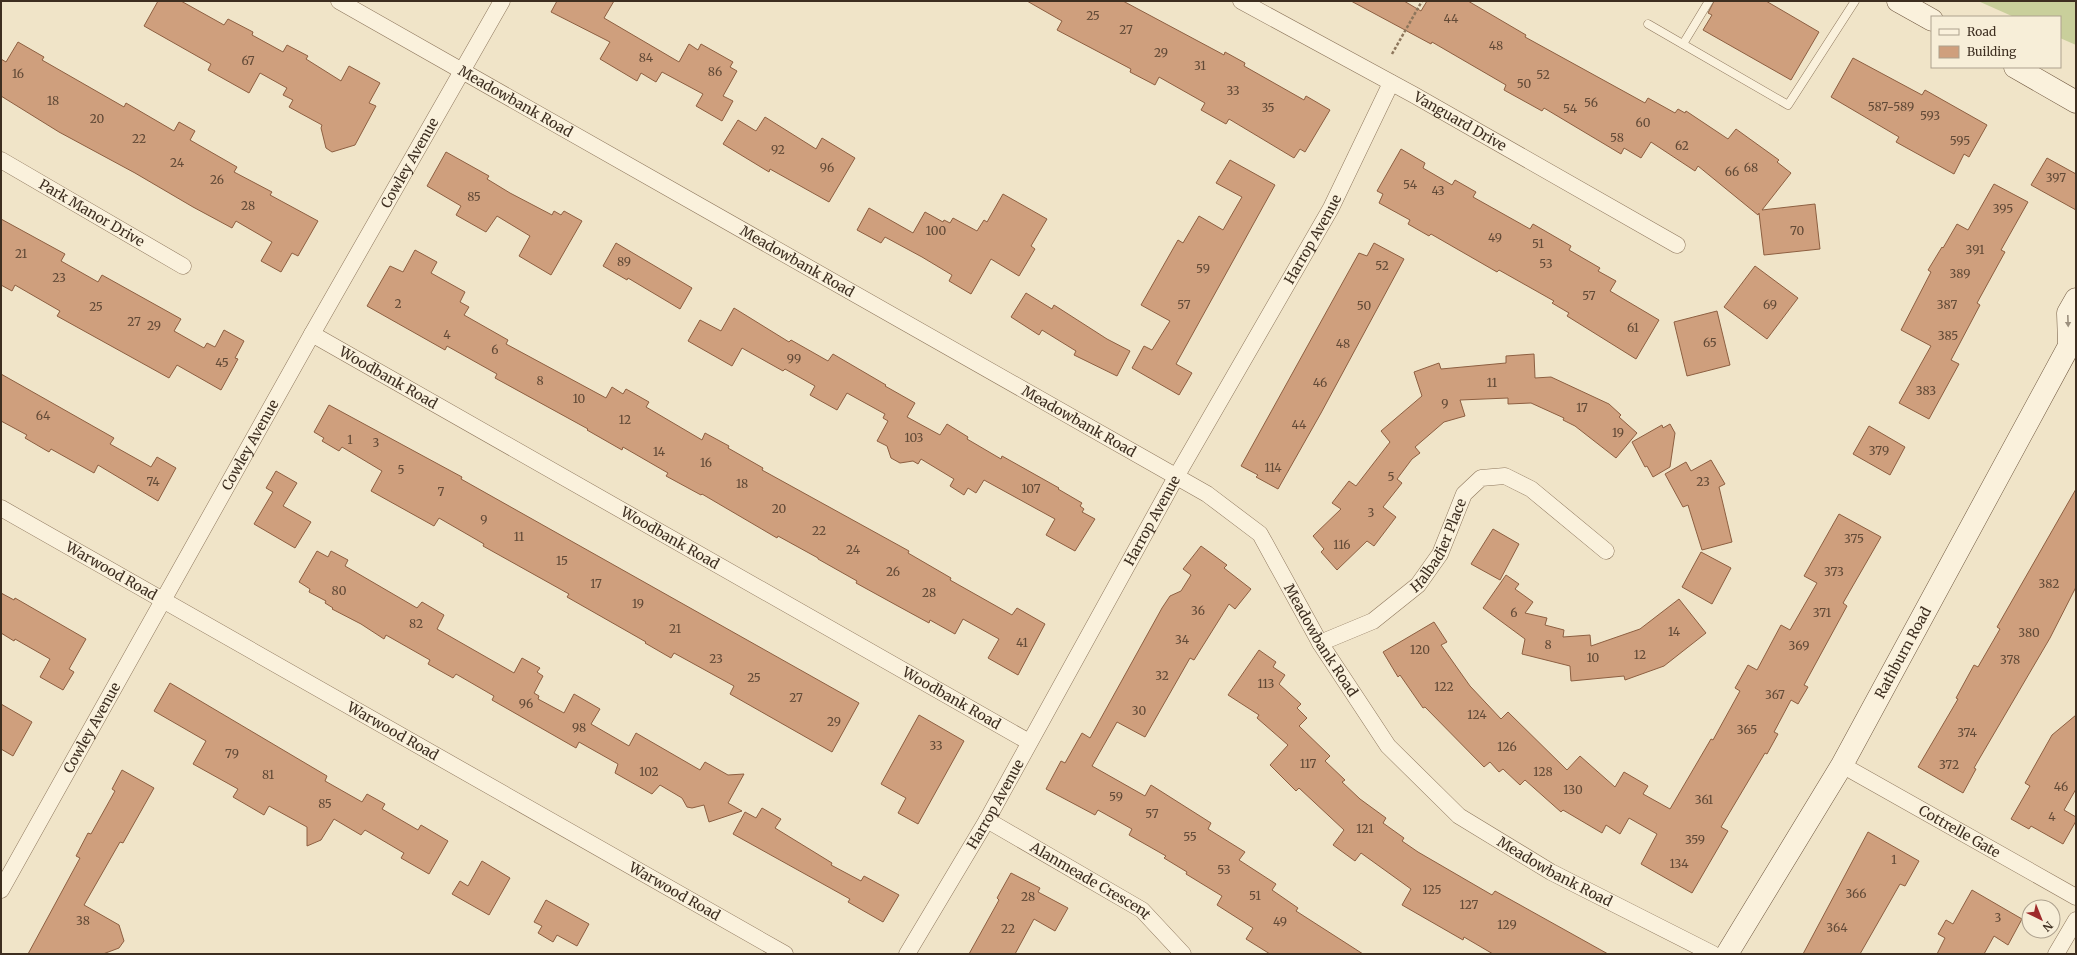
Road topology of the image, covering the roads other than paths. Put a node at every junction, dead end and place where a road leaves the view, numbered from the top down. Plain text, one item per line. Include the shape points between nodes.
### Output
1 (339, 1) edge
2 (502, 1) edge
3 (1241, 1) edge
4 (1709, 1) edge
5 (1855, 1) edge
6 (1898, 1) edge
7 (1931, 19) edge
8 (1648, 24) dead end
9 (1683, 44) junction
10 (2017, 68) edge
11 (464, 71) junction
12 (1391, 83) junction
13 (2076, 102) edge
14 (1, 160) edge
15 (1677, 245) dead end
16 (183, 266) dead end
17 (2076, 299) edge
18 (312, 334) junction
19 (2072, 345) edge
20 (1176, 477) junction
21 (1, 508) edge
22 (1606, 551) dead end
23 (163, 600) junction
24 (1320, 643) junction
25 (1030, 742) junction
26 (1842, 765) junction
27 (987, 820) junction
28 (1, 890) edge
29 (2076, 897) edge
30 (2076, 920) edge
31 (785, 954) edge
32 (907, 954) edge
33 (1183, 954) edge
34 (1713, 954) edge
35 (1727, 954) edge
36 (2056, 954) edge

1 - 11 street, Meadowbank Road
2 - 11 street, Cowley Avenue
3 - 12 street, Vanguard Drive
4 - 9 lane
5 - 9 lane via 1788,105
6 - 7 street
8 - 9 lane
10 - 13 street
11 - 18 street, Cowley Avenue
11 - 20 street, Meadowbank Road
12 - 15 street, Vanguard Drive
12 - 20 street, Harrop Avenue via 1331,208
14 - 16 street, Park Manor Drive
17 -> 19 street, Rathburn Road via 2068,313
18 - 23 street, Cowley Avenue
18 - 25 street, Woodbank Road
19 - 26 street, Rathburn Road
20 - 24 street, Meadowbank Road via 1207,494 1260,534
20 - 25 street, Harrop Avenue
21 - 23 street, Warwood Road
22 - 24 street, Halbadier Place via 1531,488 1504,476 1481,478 1464,494 1440,554 1418,585 1373,621
23 - 28 street, Cowley Avenue
23 - 31 street, Warwood Road
24 - 34 street, Meadowbank Road via 1388,746 1459,816 1551,872
25 - 27 street, Harrop Avenue
26 - 29 street, Cottrelle Gate
26 - 35 street, Rathburn Road
27 - 32 street, Harrop Avenue
27 - 33 street, Alanmeade Crescent via 1142,910
30 - 36 street

